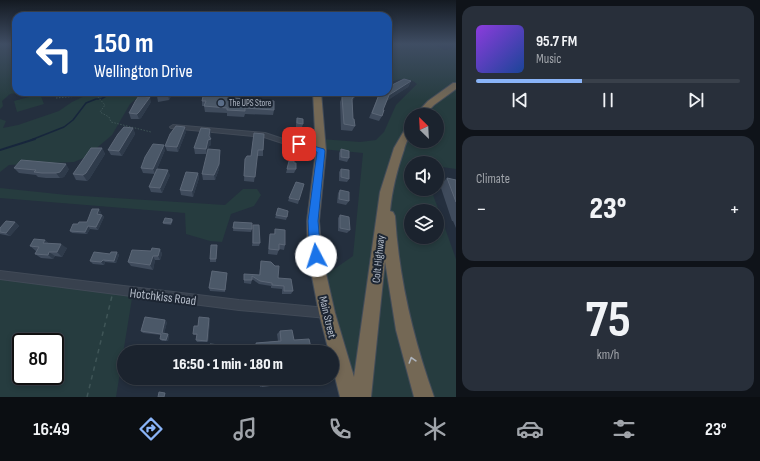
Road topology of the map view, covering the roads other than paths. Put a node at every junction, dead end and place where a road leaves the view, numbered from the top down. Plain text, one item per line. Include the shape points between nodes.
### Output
1 (456, 85) edge
2 (317, 96) edge
3 (426, 108) edge
4 (173, 127) edge
5 (404, 137) edge
6 (321, 151) junction
7 (395, 159) junction
8 (0, 275) edge
9 (327, 313) junction
10 (350, 397) edge
11 (360, 397) edge
12 (424, 397) edge

1 - 3 highway
2 - 6 highway, Main Street
4 - 6 street via 268,136 292,146
5 - 7 highway, Colt Highway
6 - 9 highway, Main Street via 313,229
7 - 11 highway, Colt Highway via 384,205
12 -> 7 highway via 402,325 392,264 389,216
8 - 9 street, Hotchkiss Road via 239,305
9 - 10 highway, Main Street

